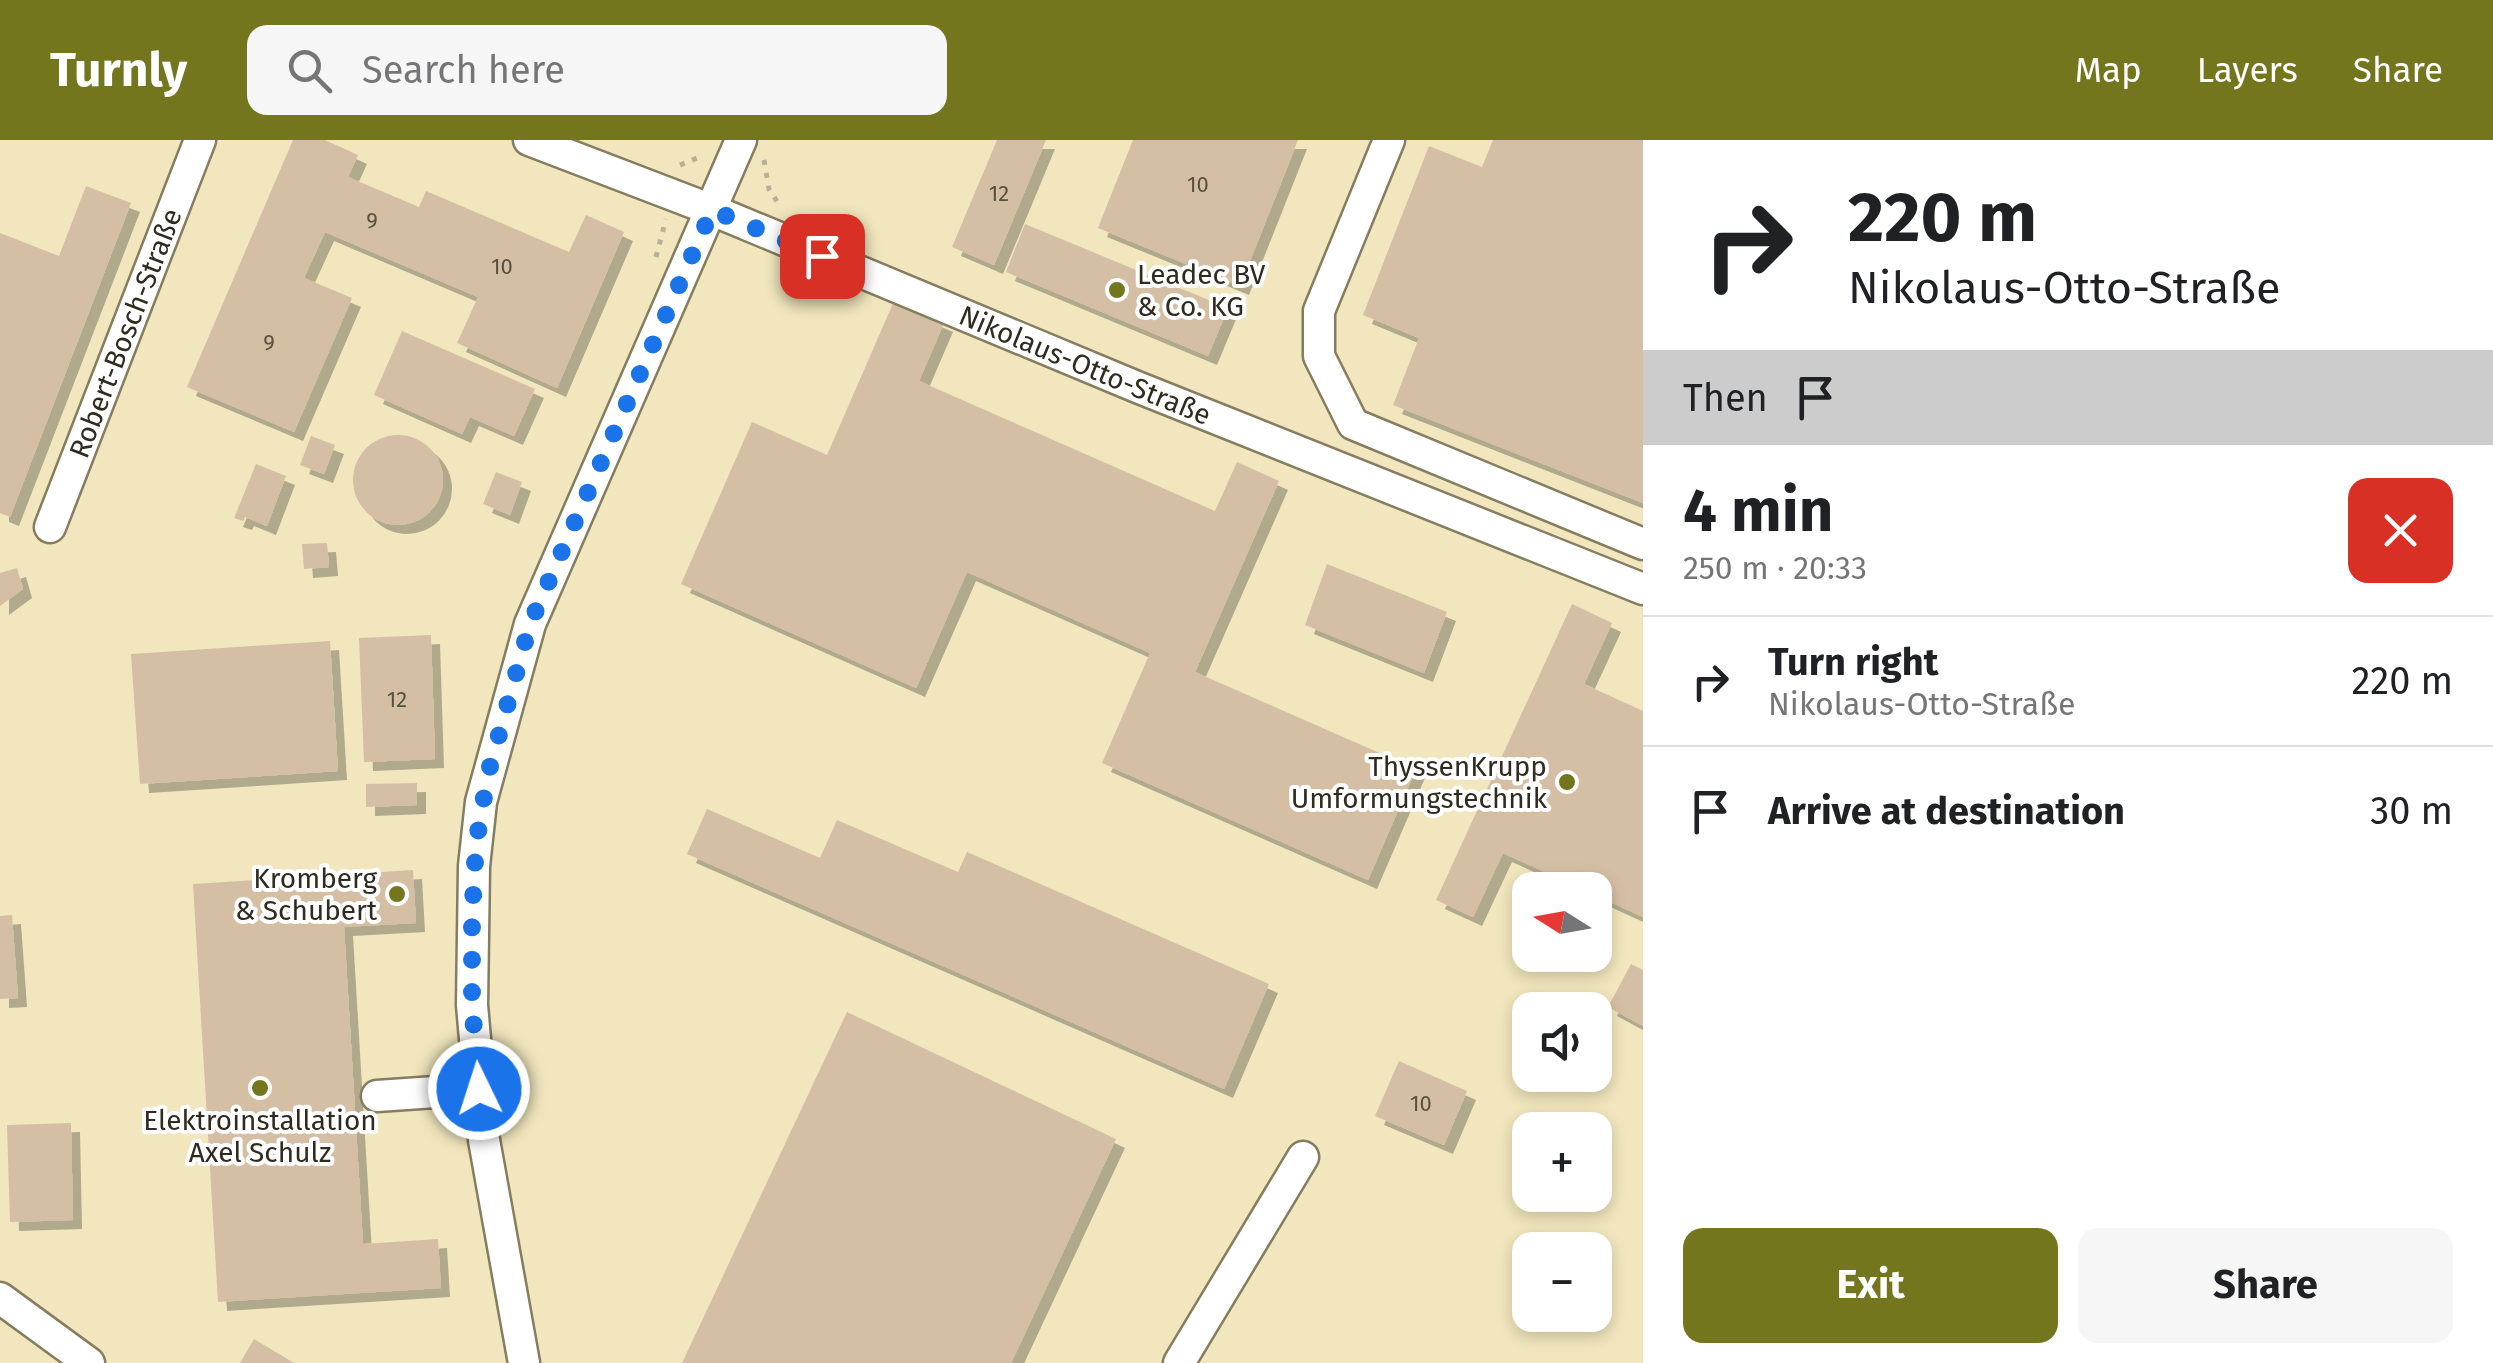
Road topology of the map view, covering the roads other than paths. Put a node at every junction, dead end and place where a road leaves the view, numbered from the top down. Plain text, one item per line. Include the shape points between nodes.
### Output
1 (200, 140) edge
2 (529, 140) edge
3 (742, 140) edge
4 (1389, 140) edge
5 (712, 210) junction
6 (50, 528) dead end
7 (1643, 544) edge
8 (1643, 589) edge
9 (479, 1089) junction
10 (377, 1096) dead end
11 (1303, 1157) dead end
12 (0, 1298) edge
13 (89, 1363) edge
14 (524, 1363) edge
15 (1178, 1363) edge

1 - 6 street, Robert-Bosch-Straße
2 - 5 street, Nikolaus-Otto-Straße
3 - 5 street
4 - 7 street via 1320,311 1319,356 1353,424
5 - 8 street, Nikolaus-Otto-Straße
5 - 9 street via 530,624 488,774 472,918
9 - 10 street
9 - 14 street
11 - 15 street
12 - 13 street

